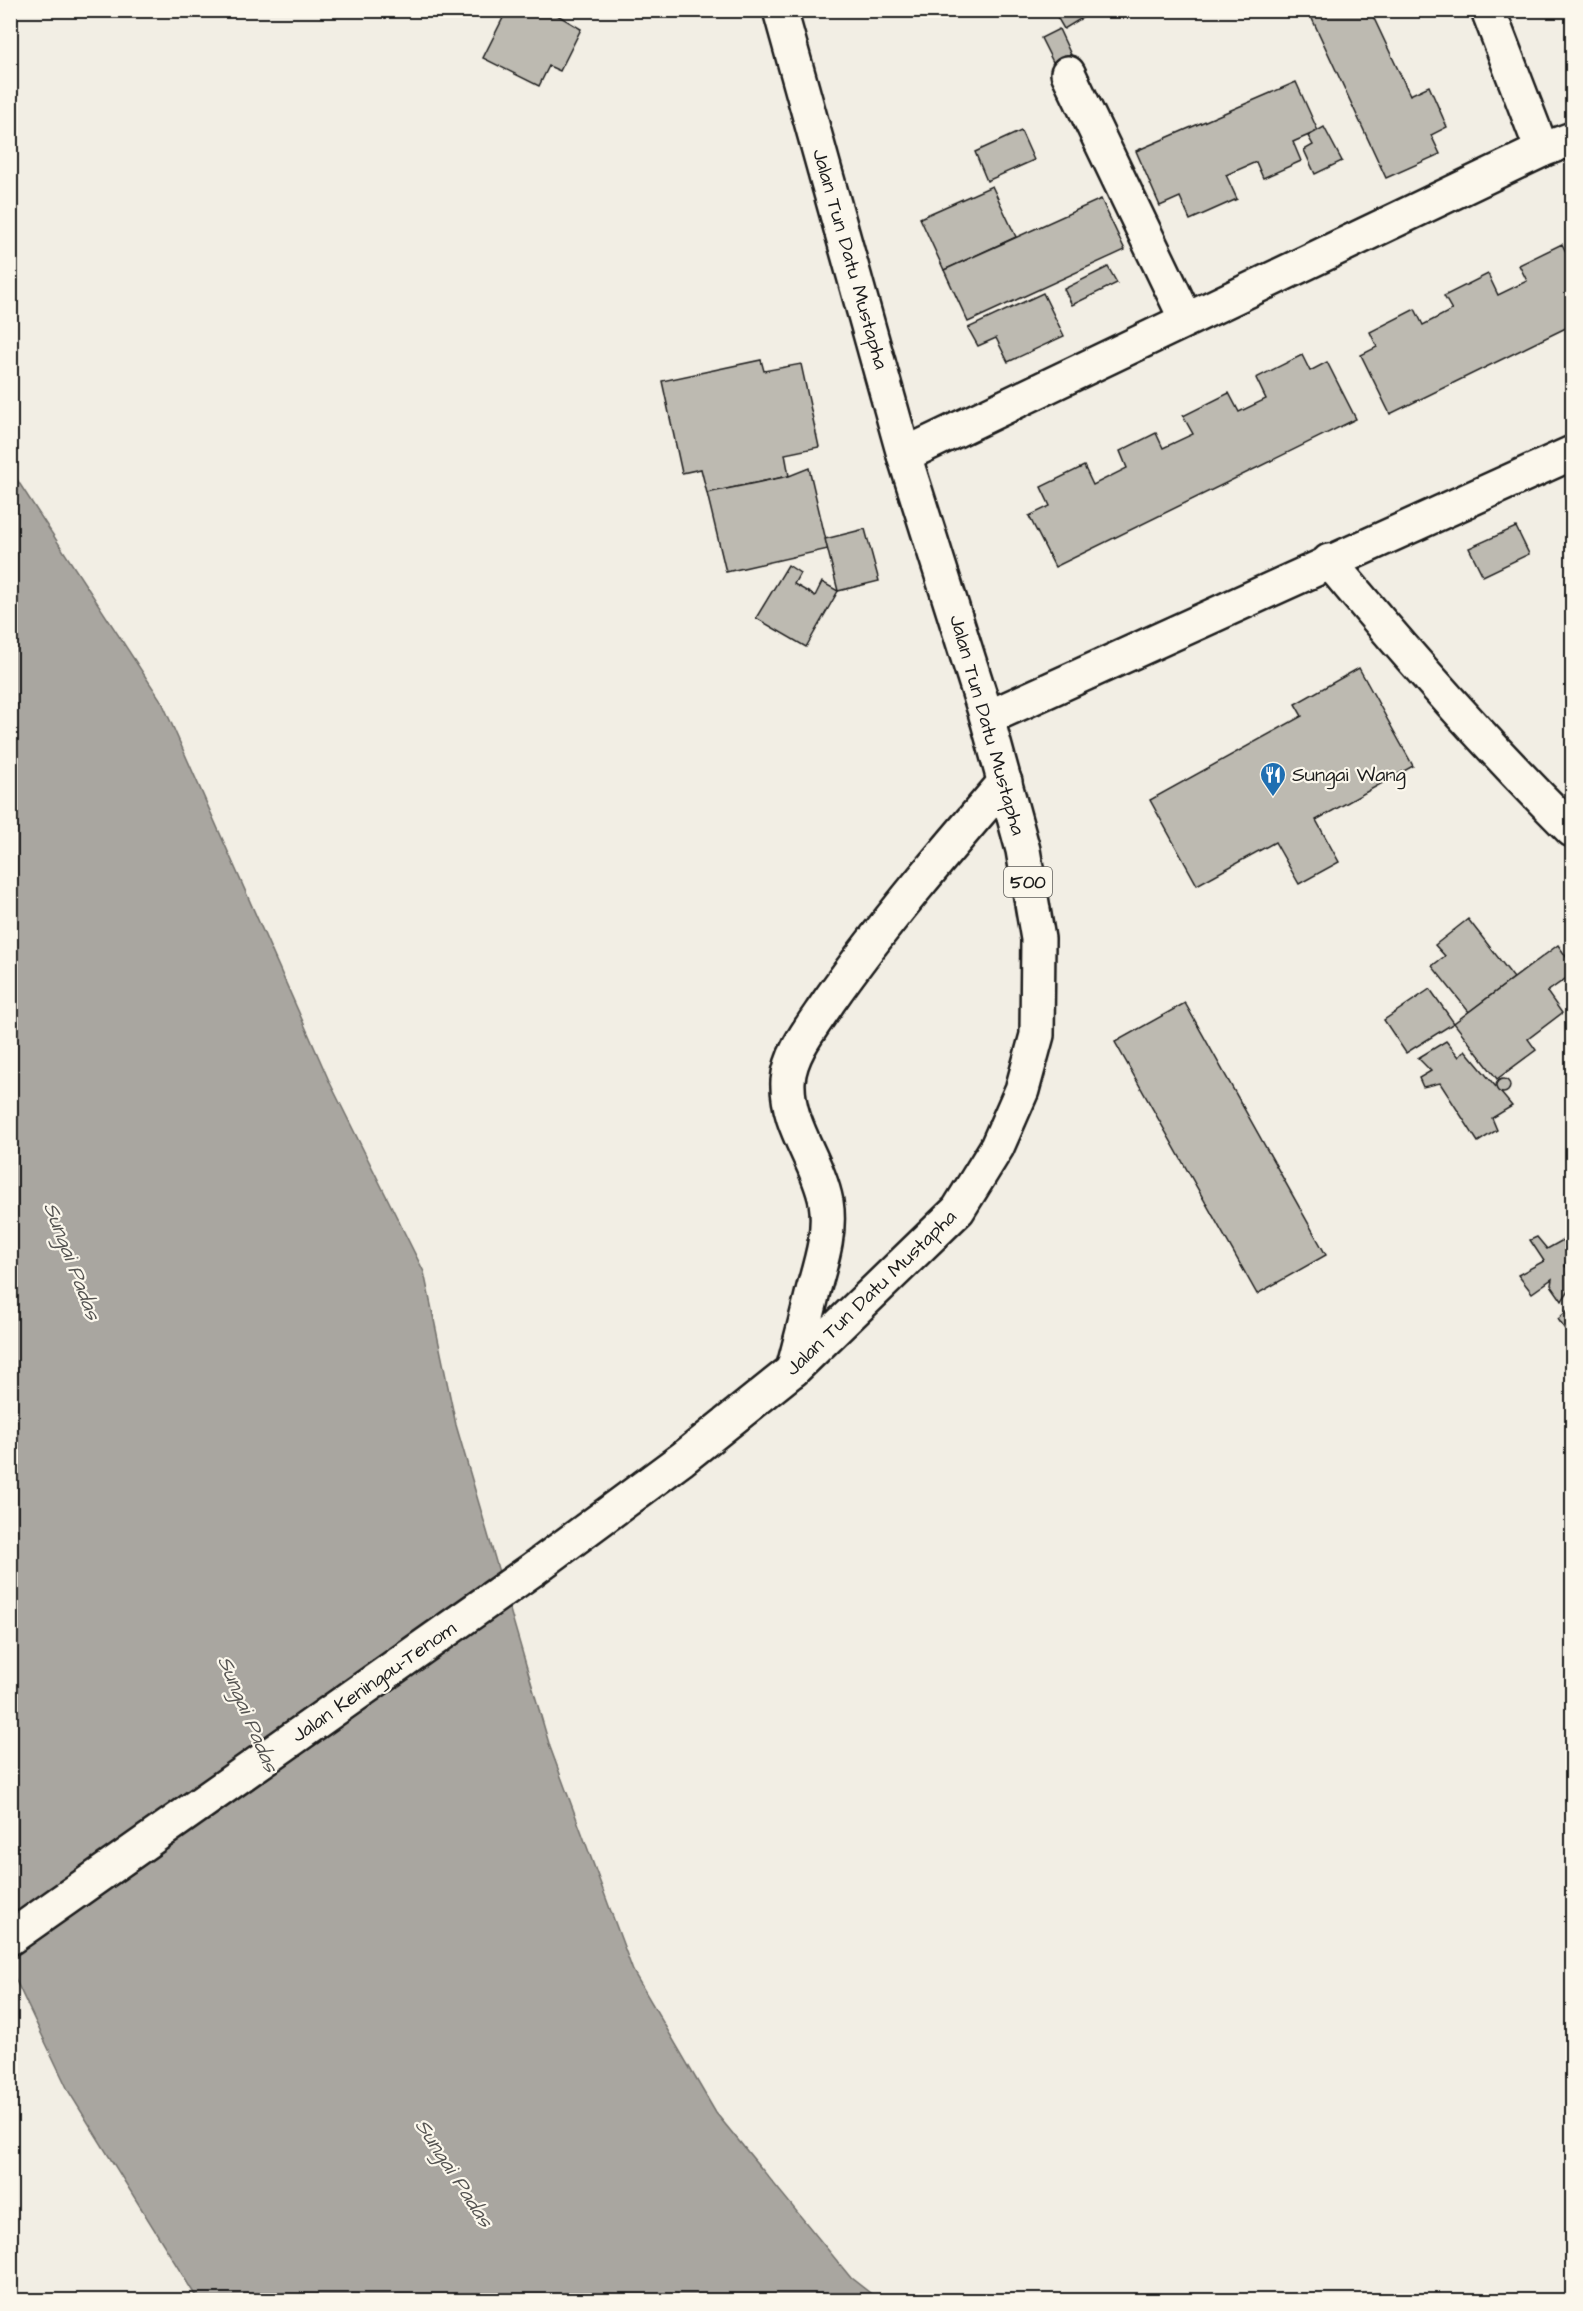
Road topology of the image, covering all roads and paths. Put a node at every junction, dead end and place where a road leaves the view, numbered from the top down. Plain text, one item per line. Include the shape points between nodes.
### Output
1 (780, 10) edge
2 (1488, 10) edge
3 (1068, 73) dead end
4 (1572, 139) edge
5 (1542, 150) junction
6 (1186, 319) junction
7 (1572, 453) edge
8 (904, 455) junction
9 (1329, 561) junction
10 (987, 718) junction
11 (1005, 782) junction
12 (1572, 830) edge
13 (793, 1370) junction
14 (532, 1570) joint
15 (10, 1938) edge

1 - 8 street, Jalan Tun Datu Mustapha / 500
2 - 5 street
3 - 6 street
4 - 5 street
5 - 6 street
6 - 8 street
7 - 9 street
8 - 10 street, Jalan Tun Datu Mustapha / 500
9 - 10 street
9 - 12 street via 1518,776
10 - 11 street, Jalan Tun Datu Mustapha / 500
11 - 13 street via 858,960 804,1038 794,1059 788,1080 790,1100 798,1132 826,1202 827,1236
11 - 13 street, Jalan Tun Datu Mustapha / 500 via 1023,850 1038,939 1037,1035 1022,1090 997,1147 958,1210
13 - 14 street, Jalan Tun Datu Mustapha / 500 via 682,1459
14 - 15 street, Jalan Keningau-Tenom / 500

